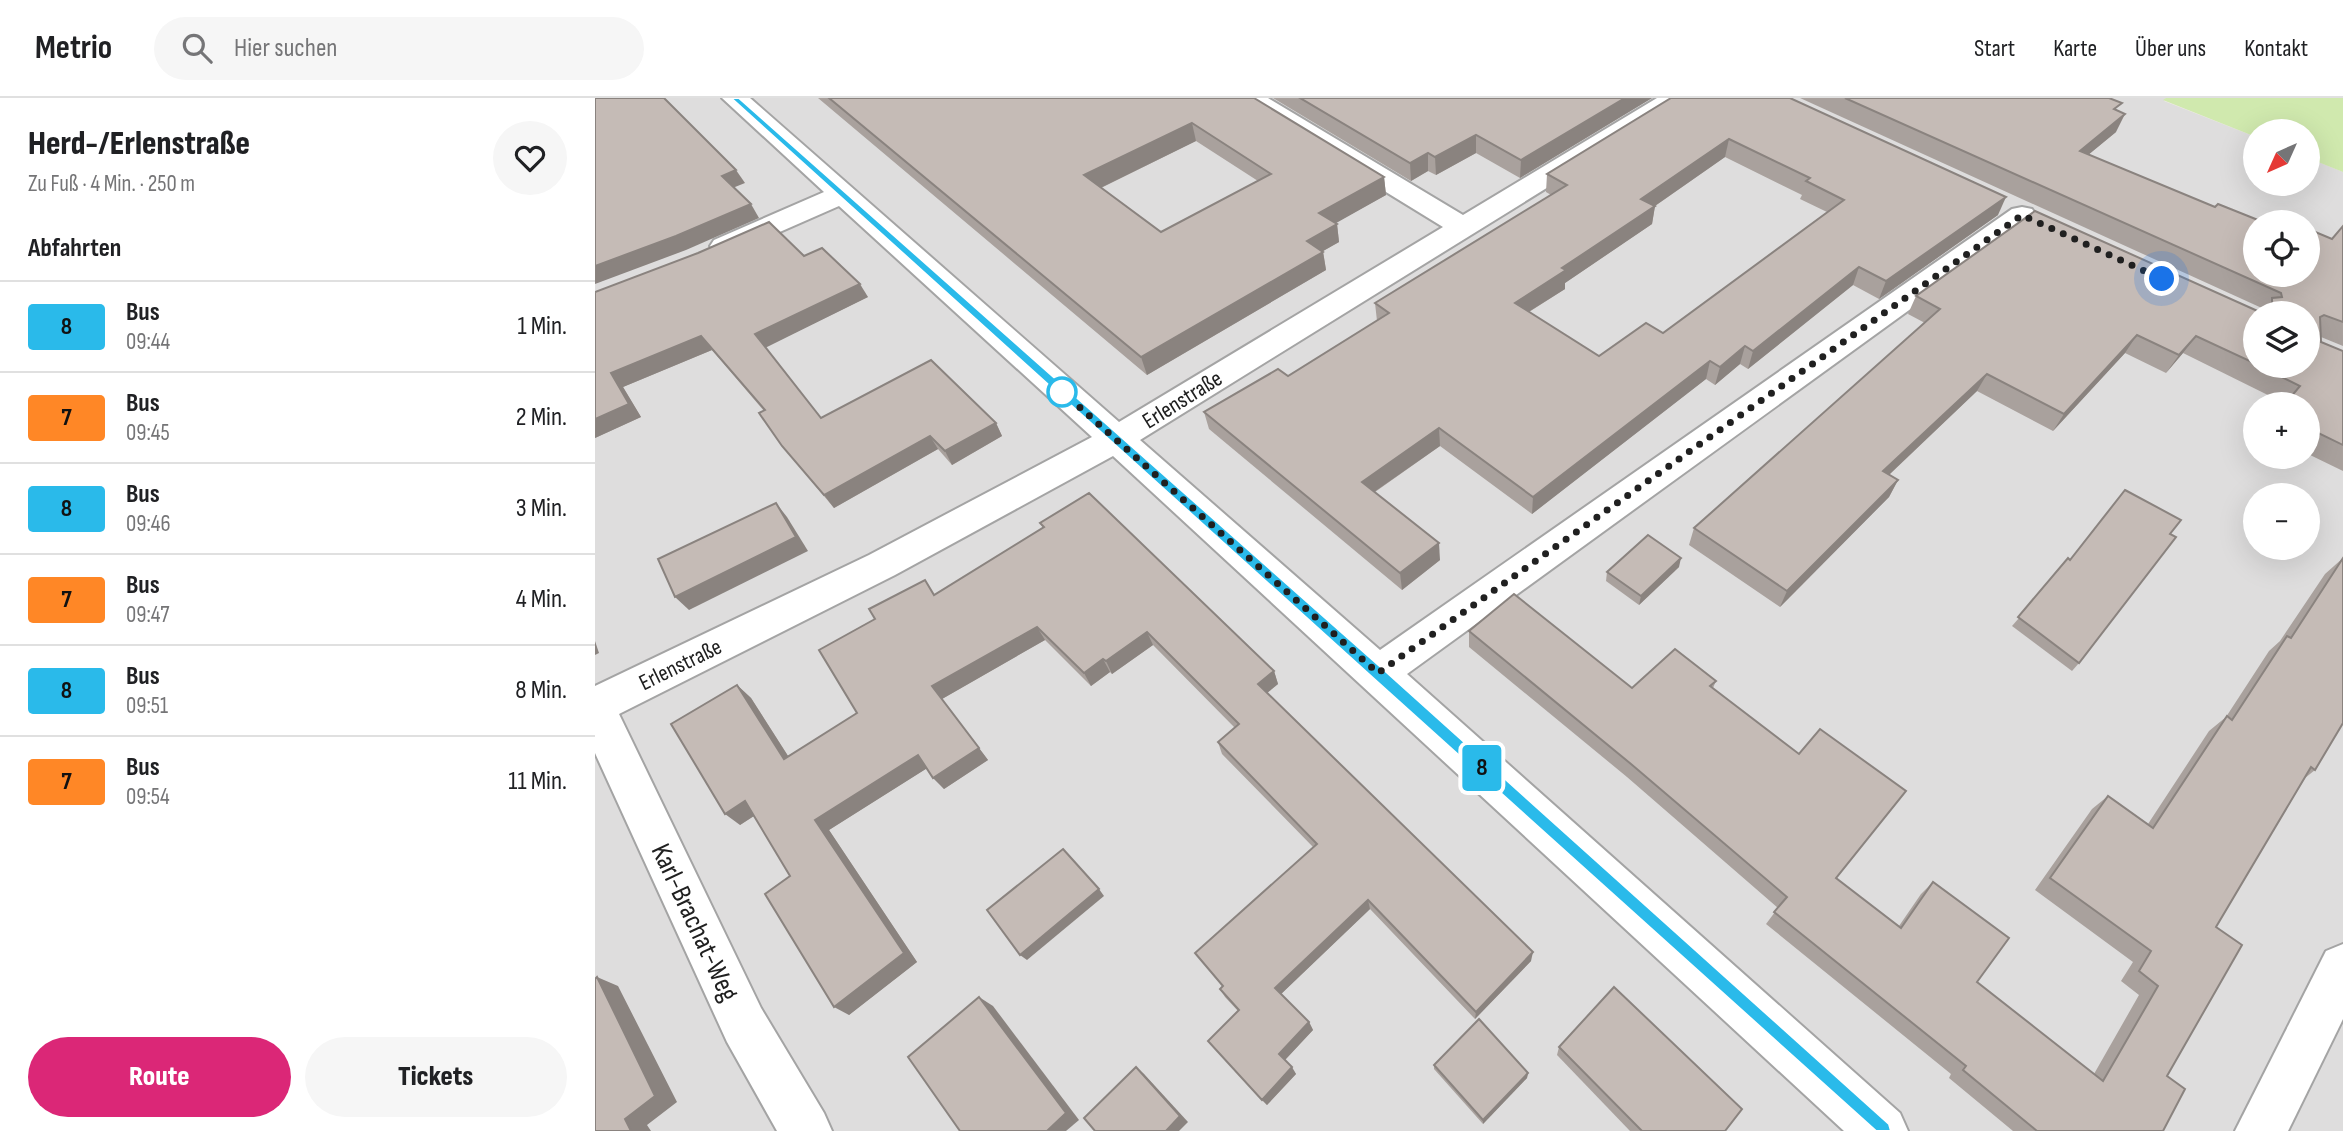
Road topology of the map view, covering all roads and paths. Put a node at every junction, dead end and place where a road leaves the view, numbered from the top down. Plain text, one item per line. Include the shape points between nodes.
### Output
1 (735, 98) edge
2 (1250, 98) edge
3 (1675, 98) edge
4 (843, 194) junction
5 (2022, 215) dead end
6 (1462, 226) junction
7 (697, 258) edge
8 (1115, 440) junction
9 (1378, 673) junction
10 (595, 707) edge
11 (2343, 968) edge
12 (806, 1131) edge
13 (1882, 1131) edge
14 (2261, 1131) edge

1 - 4 street
2 - 6 street
3 - 6 street, Erlenstraße
4 - 7 street
4 - 8 street
5 - 9 street
6 - 8 street, Erlenstraße
8 - 9 street
8 - 10 street, Erlenstraße via 882,565
9 - 13 street
10 - 12 street, Karl-Brachat-Weg via 744,1025
11 - 14 street

